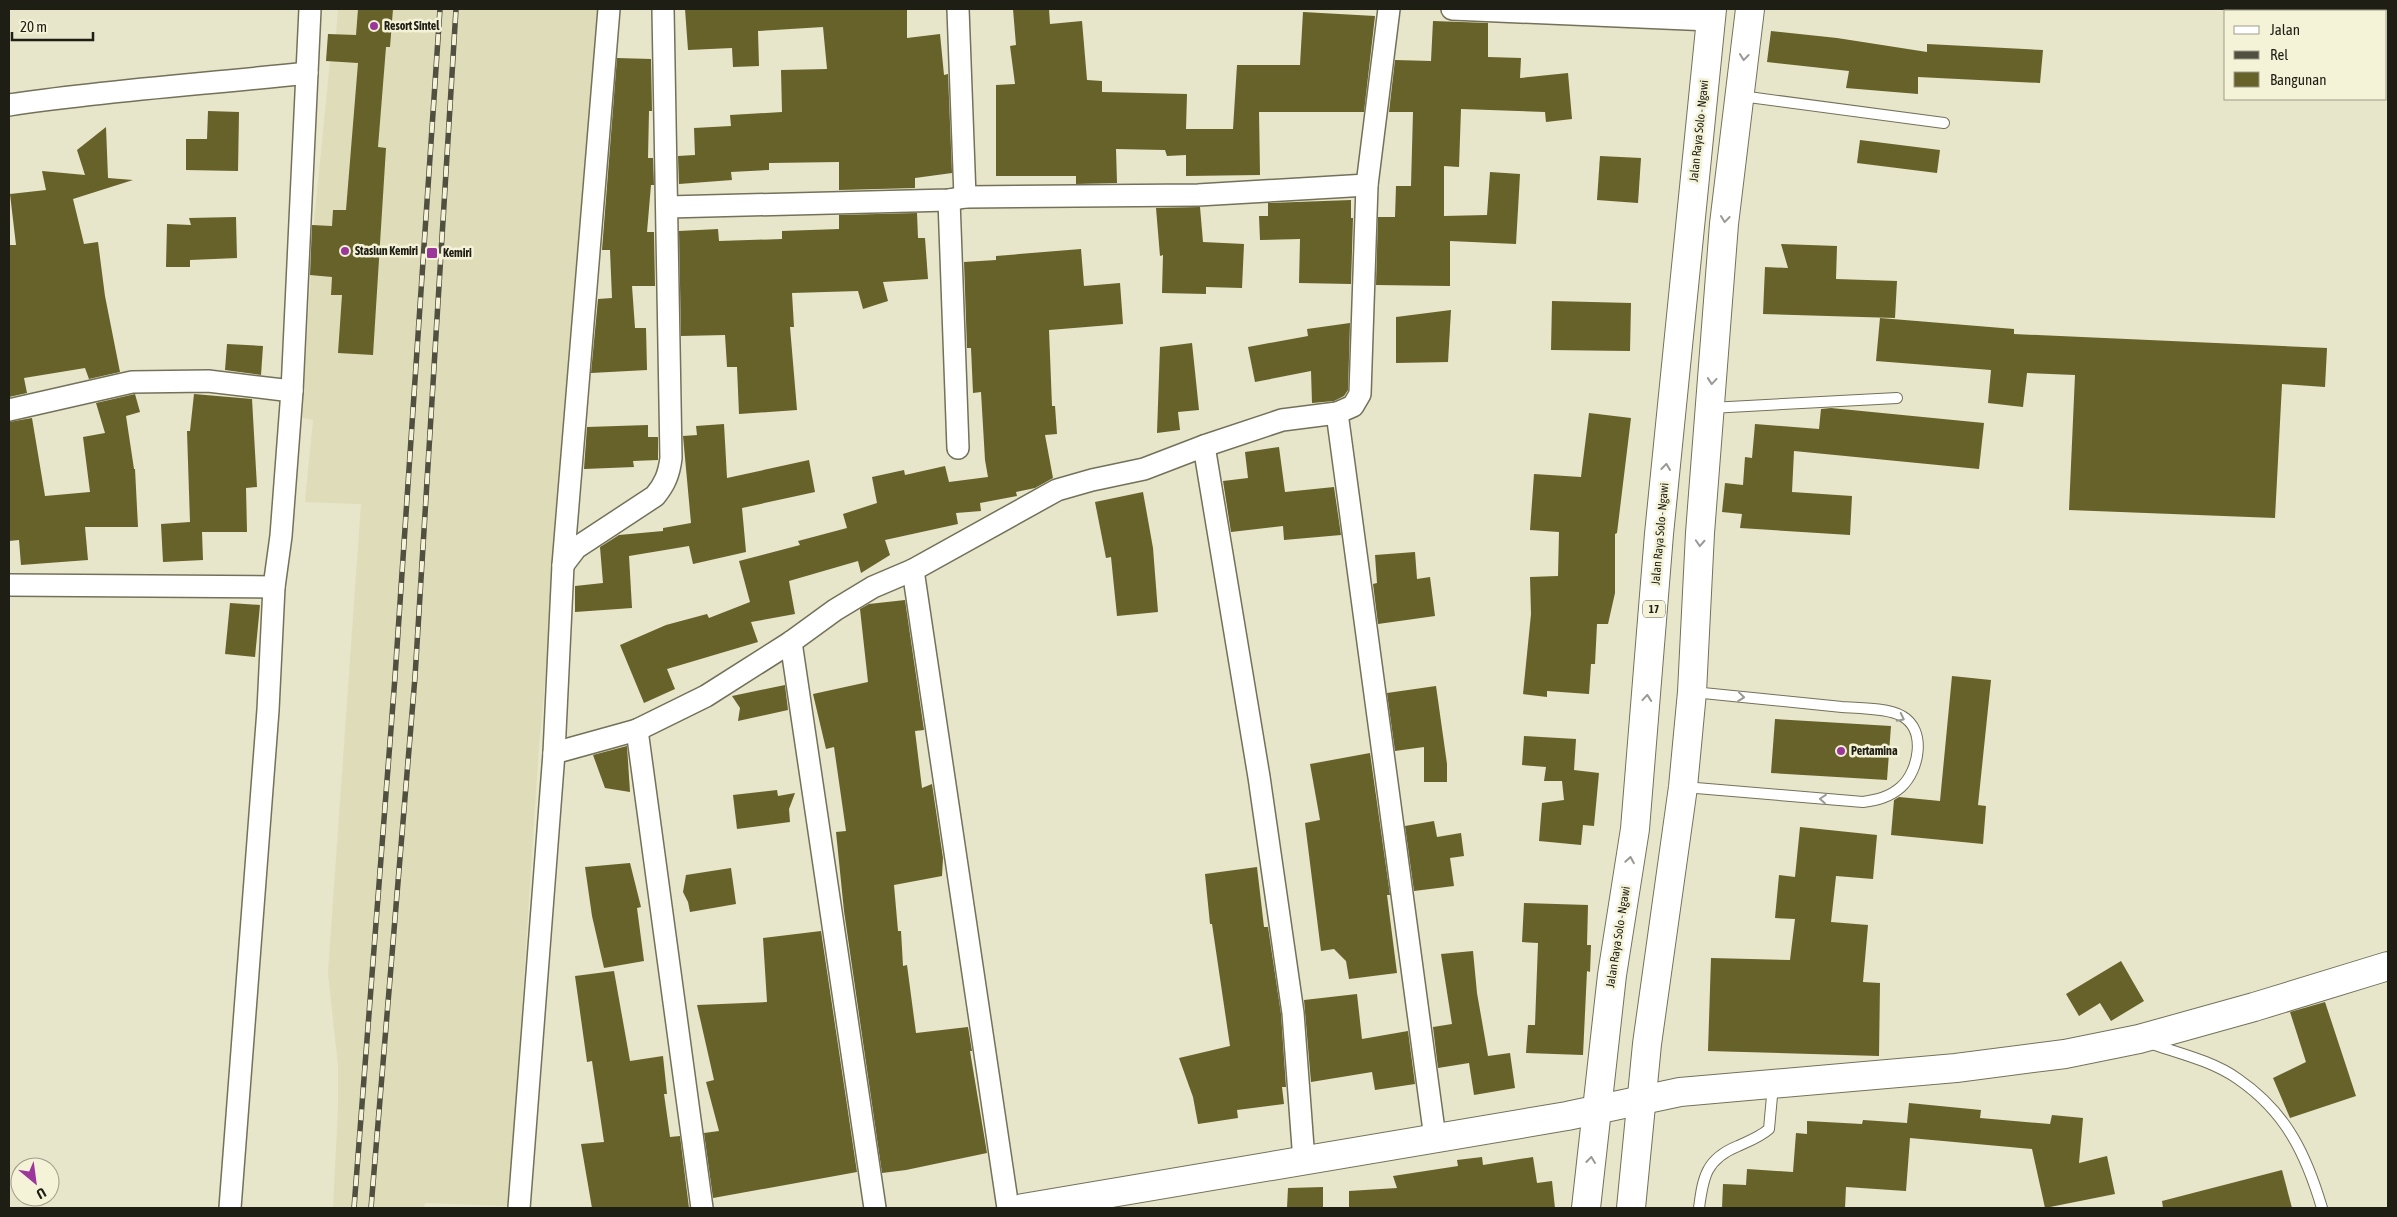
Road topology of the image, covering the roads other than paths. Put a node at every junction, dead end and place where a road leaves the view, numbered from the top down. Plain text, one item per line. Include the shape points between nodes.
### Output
1 (310, 9) edge
2 (609, 9) edge
3 (663, 9) edge
4 (958, 9) edge
5 (1389, 9) edge
6 (1452, 9) edge
7 (1750, 9) edge
8 (1711, 14) edge
9 (307, 73) junction
10 (1740, 96) junction
11 (9, 105) edge
12 (1944, 122) dead end
13 (1367, 185) junction
14 (957, 199) junction
15 (668, 207) junction
16 (292, 391) junction
17 (1897, 398) dead end
18 (1709, 408) junction
19 (9, 410) edge
20 (1337, 413) junction
21 (1204, 446) junction
22 (958, 448) dead end
23 (563, 565) junction
24 (914, 570) junction
25 (9, 585) edge
26 (274, 587) junction
27 (791, 642) junction
28 (1692, 692) junction
29 (637, 730) junction
30 (554, 753) junction
31 (1683, 787) junction
32 (2388, 966) edge
33 (2139, 1039) junction
34 (1773, 1084) junction
35 (1640, 1101) junction
36 (1597, 1110) junction
37 (1435, 1138) junction
38 (1304, 1161) junction
39 (230, 1208) edge
40 (519, 1208) edge
41 (702, 1208) edge
42 (875, 1208) edge
43 (1008, 1208) edge
44 (1023, 1208) edge
45 (1586, 1208) edge
46 (1631, 1208) edge
47 (1699, 1208) edge
48 (2322, 1208) edge

1 - 9 street
2 - 23 street
3 - 15 street
4 - 14 street
5 - 13 street
6 - 8 street
7 -> 10 main road
36 -> 8 main road, Jalan Raya Solo - Ngawi / 17 via 1612,975 1635,829 1659,534
9 - 11 street via 120,90
9 - 16 street
10 - 12 lane
10 -> 18 main road via 1724,224
13 - 14 street via 1198,195
13 - 20 street via 1360,394 1353,406
14 - 15 street
14 - 22 street
15 - 23 street via 669,472 655,496 576,548
16 - 19 street via 208,381 132,382
16 - 26 street
17 - 18 lane
18 -> 28 main road
20 - 21 street via 1282,420
20 - 37 street
21 - 24 street via 1144,470 1057,490
21 - 38 street via 1258,767 1290,994
23 - 30 street
24 - 27 street via 834,610
24 - 43 street
25 - 26 street
26 - 39 street via 268,710
27 - 29 street via 706,696
27 - 42 street
28 - 31 main road
28 -> 31 lane via 1869,709 1902,716 1916,731 1918,752 1910,775 1902,786 1877,800 1863,802
29 - 30 street
29 - 41 street
30 - 40 street
31 - 35 main road
32 - 33 main road
33 - 34 main road via 2020,1060
33 - 48 lane via 2212,1065 2238,1078 2261,1098 2299,1144
34 - 35 main road via 1680,1092
34 - 47 lane via 1769,1129 1761,1136 1720,1154 1702,1180
35 - 36 main road
35 - 46 main road
36 - 37 main road
45 -> 36 main road, Jalan Raya Solo - Ngawi / 17
37 - 38 main road
38 - 44 main road

